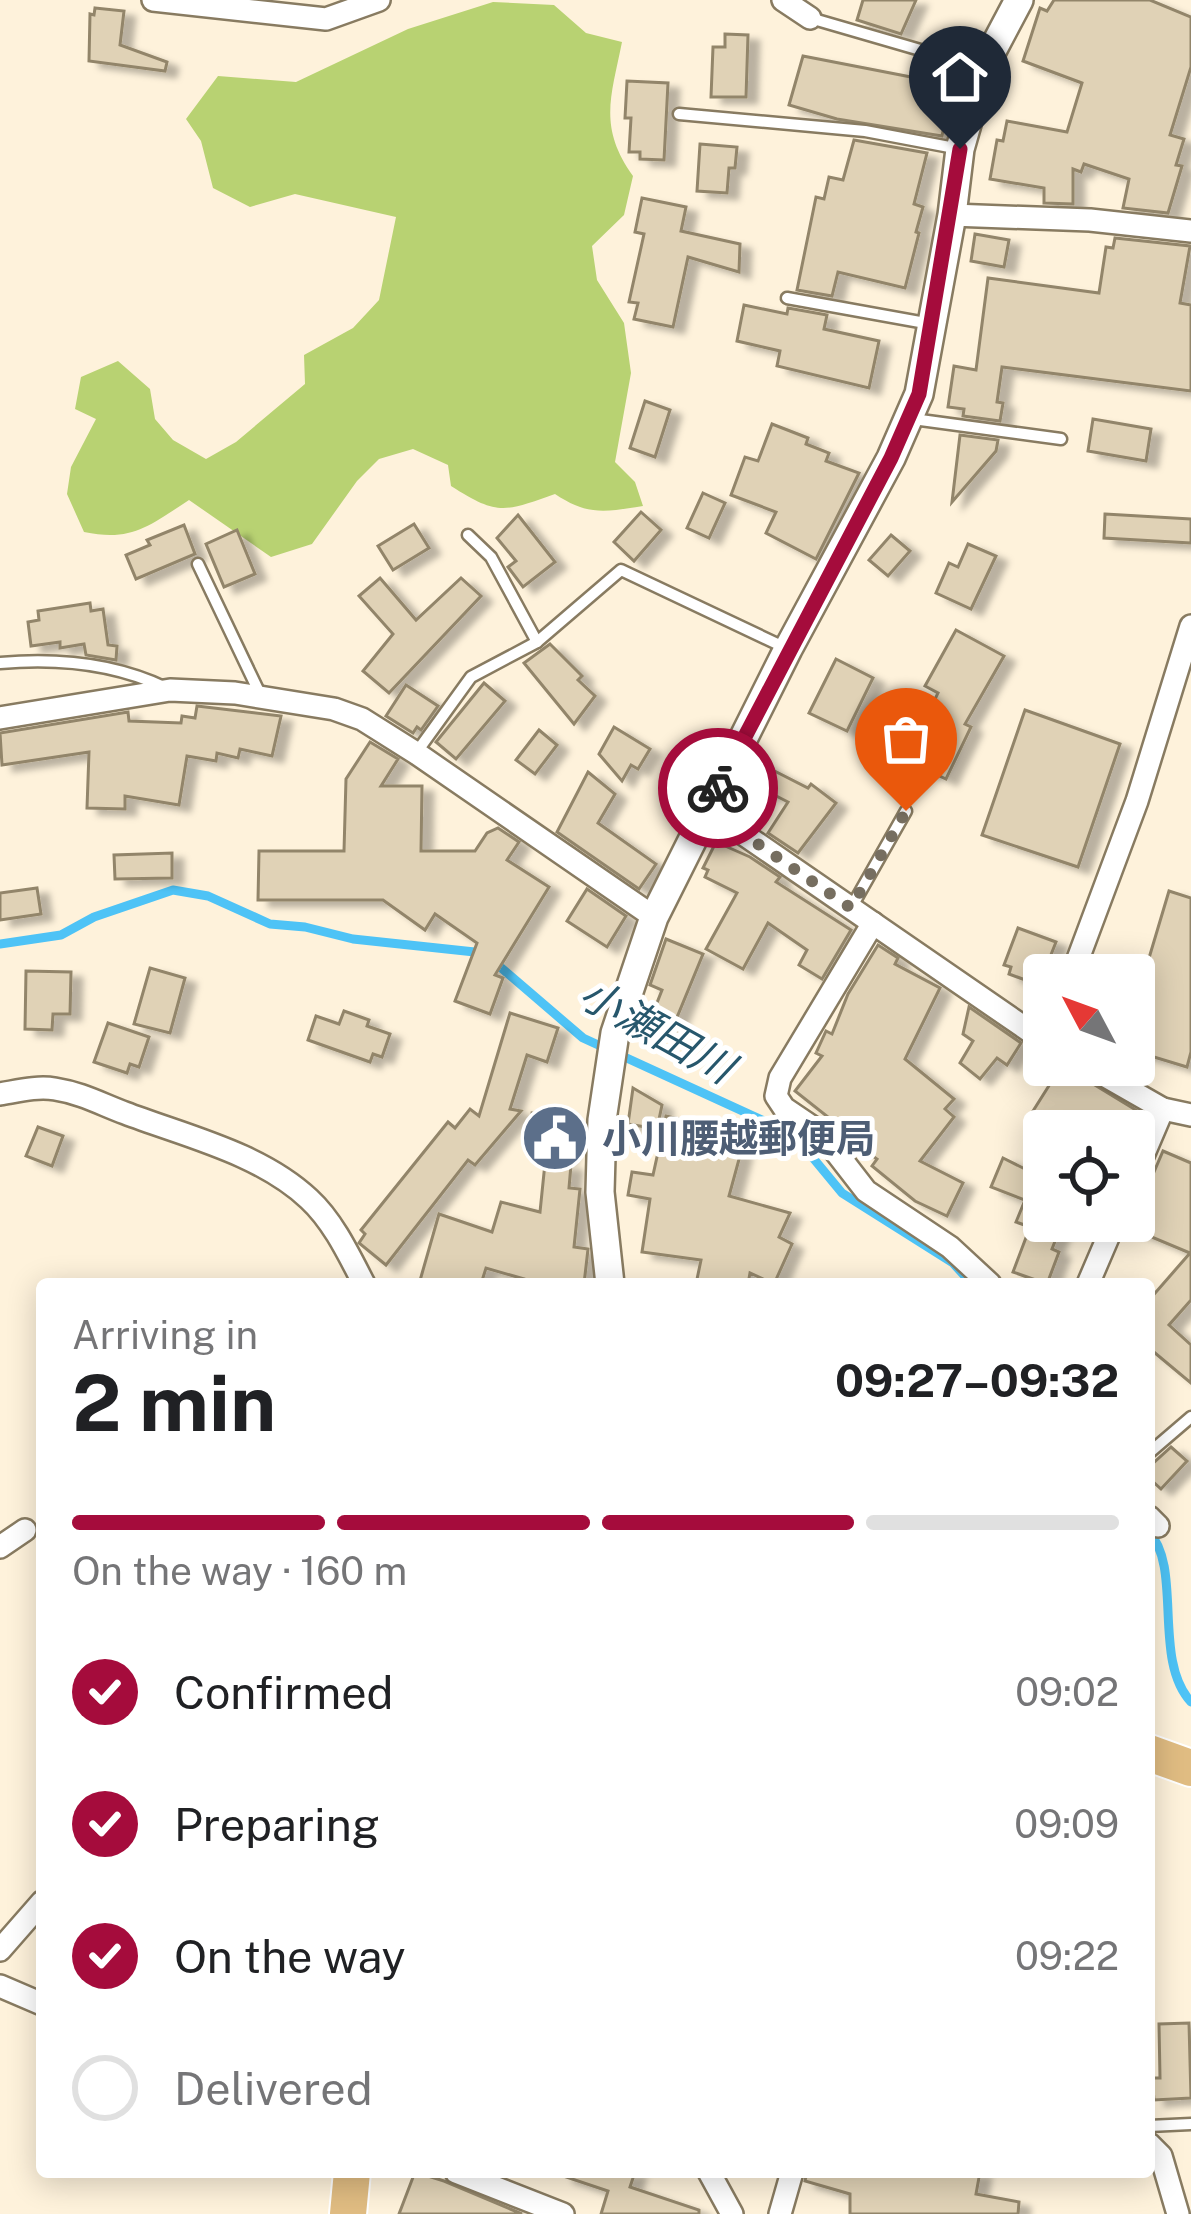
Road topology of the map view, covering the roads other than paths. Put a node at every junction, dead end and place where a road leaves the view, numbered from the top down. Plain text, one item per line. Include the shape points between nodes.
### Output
1 (153, 0) edge
2 (379, 0) edge
3 (783, 0) edge
4 (1019, 0) edge
5 (810, 19) joint
6 (983, 68) junction
7 (679, 114) dead end
8 (960, 149) junction
9 (952, 215) junction
10 (1191, 231) edge
11 (787, 298) dead end
12 (931, 324) junction
13 (910, 418) junction
14 (1060, 440) dead end
15 (468, 535) dead end
16 (198, 564) dead end
17 (1191, 626) edge
18 (537, 642) junction
19 (788, 649) junction
20 (0, 663) edge
21 (170, 690) junction
22 (262, 698) junction
23 (0, 718) edge
24 (416, 753) junction
25 (707, 809) junction
26 (906, 811) dead end
27 (851, 908) junction
28 (654, 917) junction
29 (873, 923) junction
30 (1080, 954) edge
31 (1023, 1027) edge
32 (1123, 1086) edge
33 (0, 1094) edge
34 (1163, 1109) junction
35 (1191, 1115) edge
36 (1155, 1128) edge
37 (1106, 1242) edge
38 (361, 1278) edge
39 (609, 1278) edge
40 (984, 1278) edge
41 (1091, 1278) edge
42 (1191, 1417) edge
43 (1155, 1448) edge
44 (25, 1530) dead end
45 (0, 1547) edge
46 (1155, 1756) edge
47 (1191, 1768) edge
48 (36, 1909) edge
49 (0, 1950) edge
50 (2, 1989) edge
51 (36, 2002) edge
52 (1191, 2124) edge
53 (1155, 2126) edge
54 (1155, 2150) edge
55 (351, 2178) edge
56 (471, 2178) edge
57 (713, 2178) edge
58 (789, 2178) edge
59 (348, 2214) edge
60 (563, 2214) edge
61 (732, 2214) edge
62 (780, 2214) edge
63 (1178, 2214) edge

1 - 2 street via 326,19
3 - 5 street
4 - 6 street
5 - 6 lane
6 - 8 street
7 - 8 lane via 865,131
8 - 9 street
9 - 10 street
9 - 12 street
11 - 12 lane
12 - 13 street
13 - 14 lane
13 - 19 street
15 - 18 lane via 491,557
16 - 22 lane
17 - 30 street
18 - 19 lane via 621,570
18 - 24 lane via 471,677
19 - 25 street
20 - 21 lane via 131,671
21 - 22 street
21 - 23 street
22 - 24 street via 362,719
24 - 28 street
25 - 27 street
25 - 28 street
26 - 27 lane
27 - 29 street
28 - 39 street via 615,1034 602,1120
29 - 31 street
29 - 40 street via 776,1096 821,1133 866,1191
32 - 34 street
33 - 38 street via 80,1094 292,1184 324,1217
34 - 35 street
34 - 36 street
37 - 41 street
42 - 43 lane
44 - 45 street
46 - 47 main road
48 - 49 street
50 - 51 street
52 - 53 lane
54 - 63 street
55 - 59 main road
56 - 60 street
57 - 61 street
58 - 62 street

